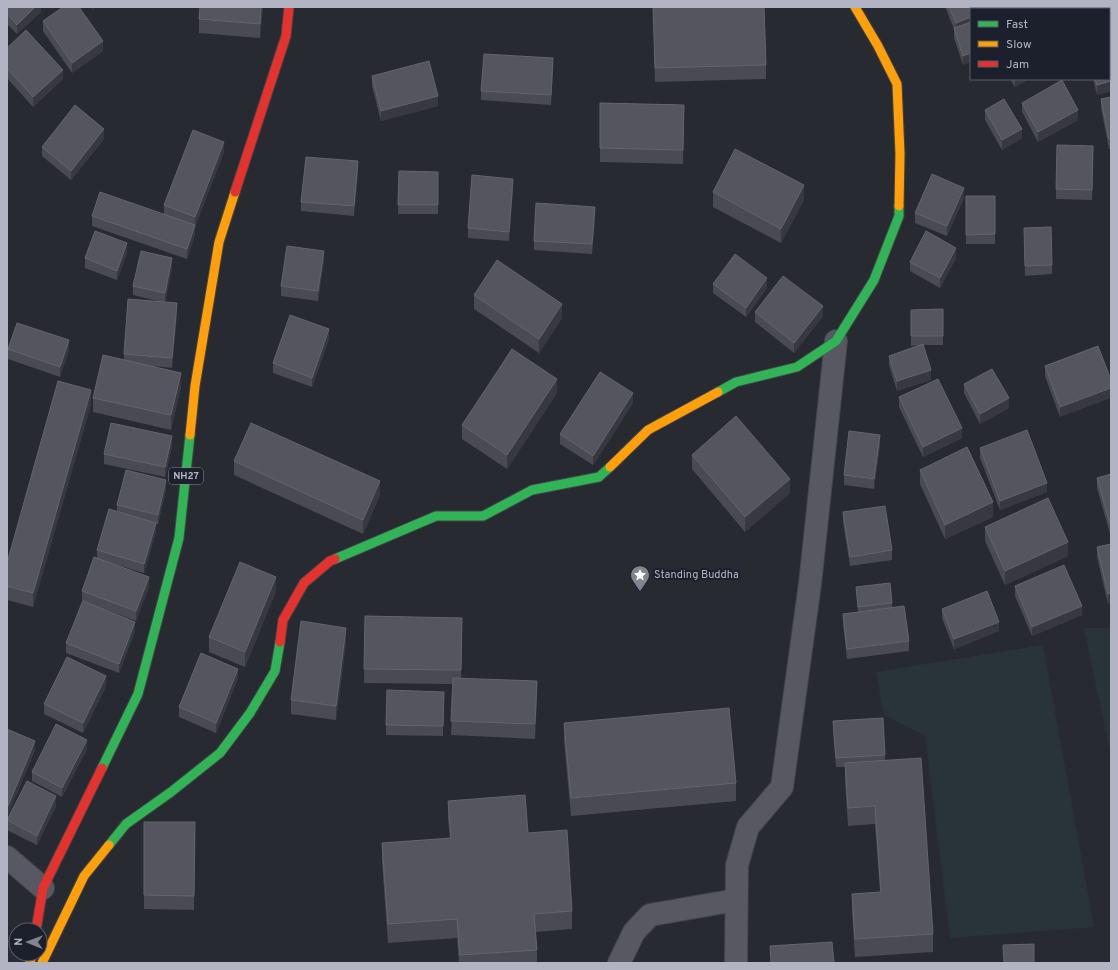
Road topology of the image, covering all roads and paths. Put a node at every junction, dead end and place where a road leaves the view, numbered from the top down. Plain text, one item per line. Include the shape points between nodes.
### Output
1 (289, 7) edge
2 (855, 7) edge
3 (836, 340) junction
4 (7, 857) edge
5 (43, 888) junction
6 (736, 900) junction
7 (37, 922) edge
8 (42, 963) edge
9 (619, 963) edge
10 (736, 963) edge

1 - 5 main road, NH27 via 286,36 219,242 195,386 179,538 138,694
2 - 3 main road via 897,84 899,216 874,280
3 - 6 street via 810,584 782,787 748,827 737,865
3 - 8 main road via 797,367 736,382 648,430 599,477 532,490 484,516 436,516 330,561 304,582 283,620 275,671 250,713 220,753 126,824 84,876
4 - 5 street
5 - 7 main road, NH27
6 - 9 street via 650,915 634,932
6 - 10 street

